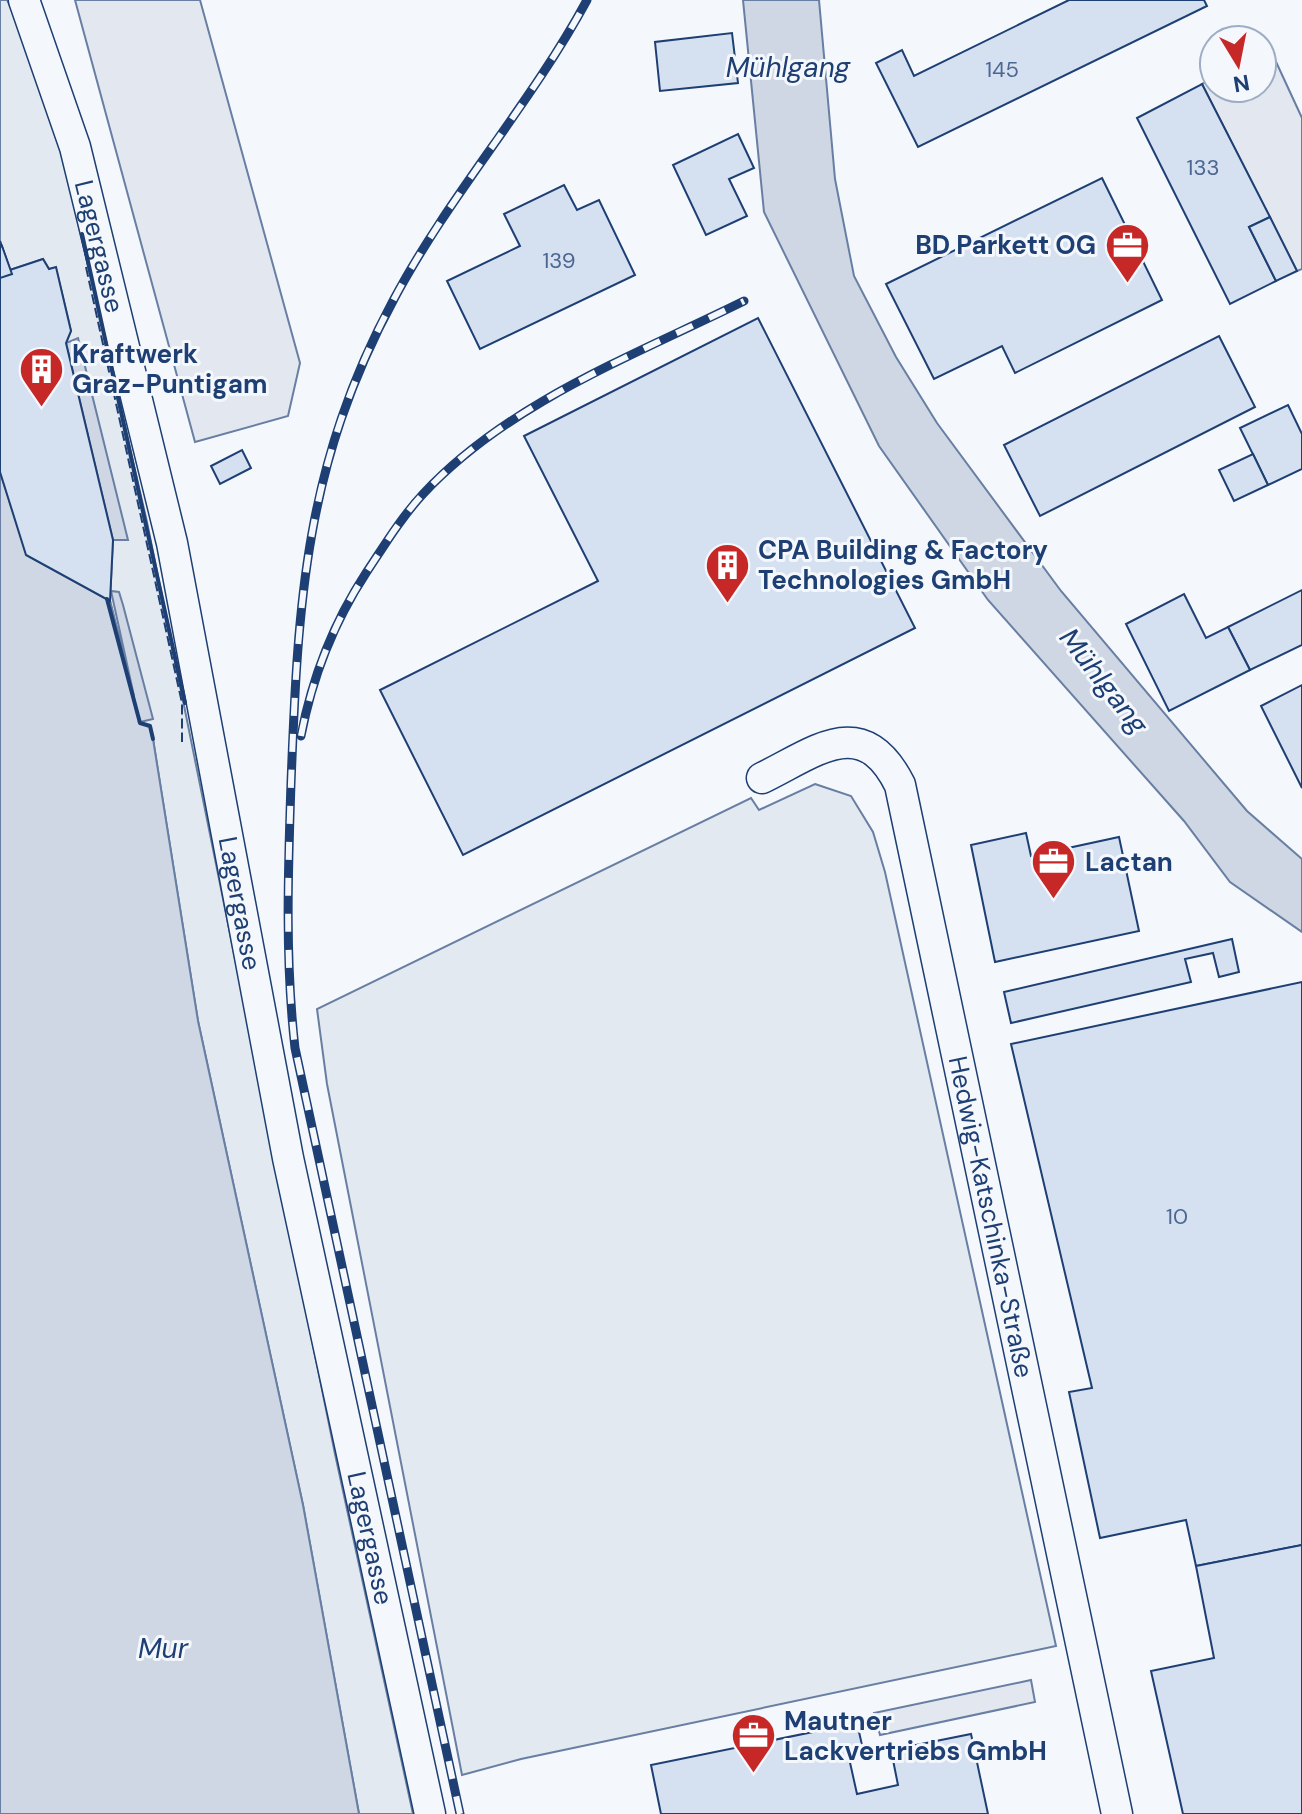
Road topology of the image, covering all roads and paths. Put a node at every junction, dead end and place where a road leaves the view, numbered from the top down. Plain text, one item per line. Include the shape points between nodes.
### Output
1 (24, 0) edge
2 (762, 778) dead end
3 (430, 1814) edge
4 (1117, 1814) edge

1 - 3 street, Lagergasse via 75,147 172,543 288,1158
2 - 4 street, Hedwig-Katschinka-Straße via 830,744 860,743 887,758 900,785

